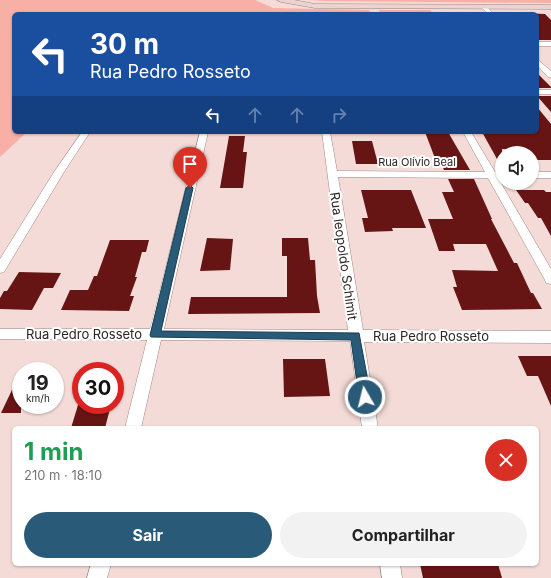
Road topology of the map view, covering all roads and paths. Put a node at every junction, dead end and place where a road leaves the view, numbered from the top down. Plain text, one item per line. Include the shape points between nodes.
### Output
1 (281, 0) edge
2 (483, 6) junction
3 (551, 7) edge
4 (489, 12) edge
5 (539, 44) edge
6 (551, 44) edge
7 (539, 63) edge
8 (551, 75) edge
9 (539, 92) edge
10 (551, 92) edge
11 (85, 134) edge
12 (204, 134) edge
13 (326, 134) edge
14 (468, 134) edge
15 (495, 172) edge
16 (332, 174) junction
17 (495, 175) edge
18 (539, 175) edge
19 (551, 175) edge
20 (505, 190) edge
21 (0, 269) edge
22 (551, 280) edge
23 (0, 334) edge
24 (155, 335) junction
25 (356, 336) junction
26 (551, 337) edge
27 (133, 426) edge
28 (370, 426) edge
29 (100, 566) edge
30 (390, 566) edge
31 (97, 578) edge
32 (392, 578) edge

1 - 2 street via 315,6
2 - 3 street
2 - 4 street
5 - 6 street
7 - 8 street
9 - 10 street
11 - 21 street
12 - 24 street
13 - 16 street, Rua leopoldo Schimit
14 - 15 street
16 - 17 street, Rua Olívio Beal
16 - 25 street, Rua leopoldo Schimit
18 - 19 street
20 - 22 street
23 - 24 street, Rua Pedro Rosseto
24 - 25 street, Rua Pedro Rosseto
24 - 27 street
25 - 26 street, Rua Pedro Rosseto
25 - 28 street, Rua leopoldo Schimit
29 - 31 street
30 - 32 street

